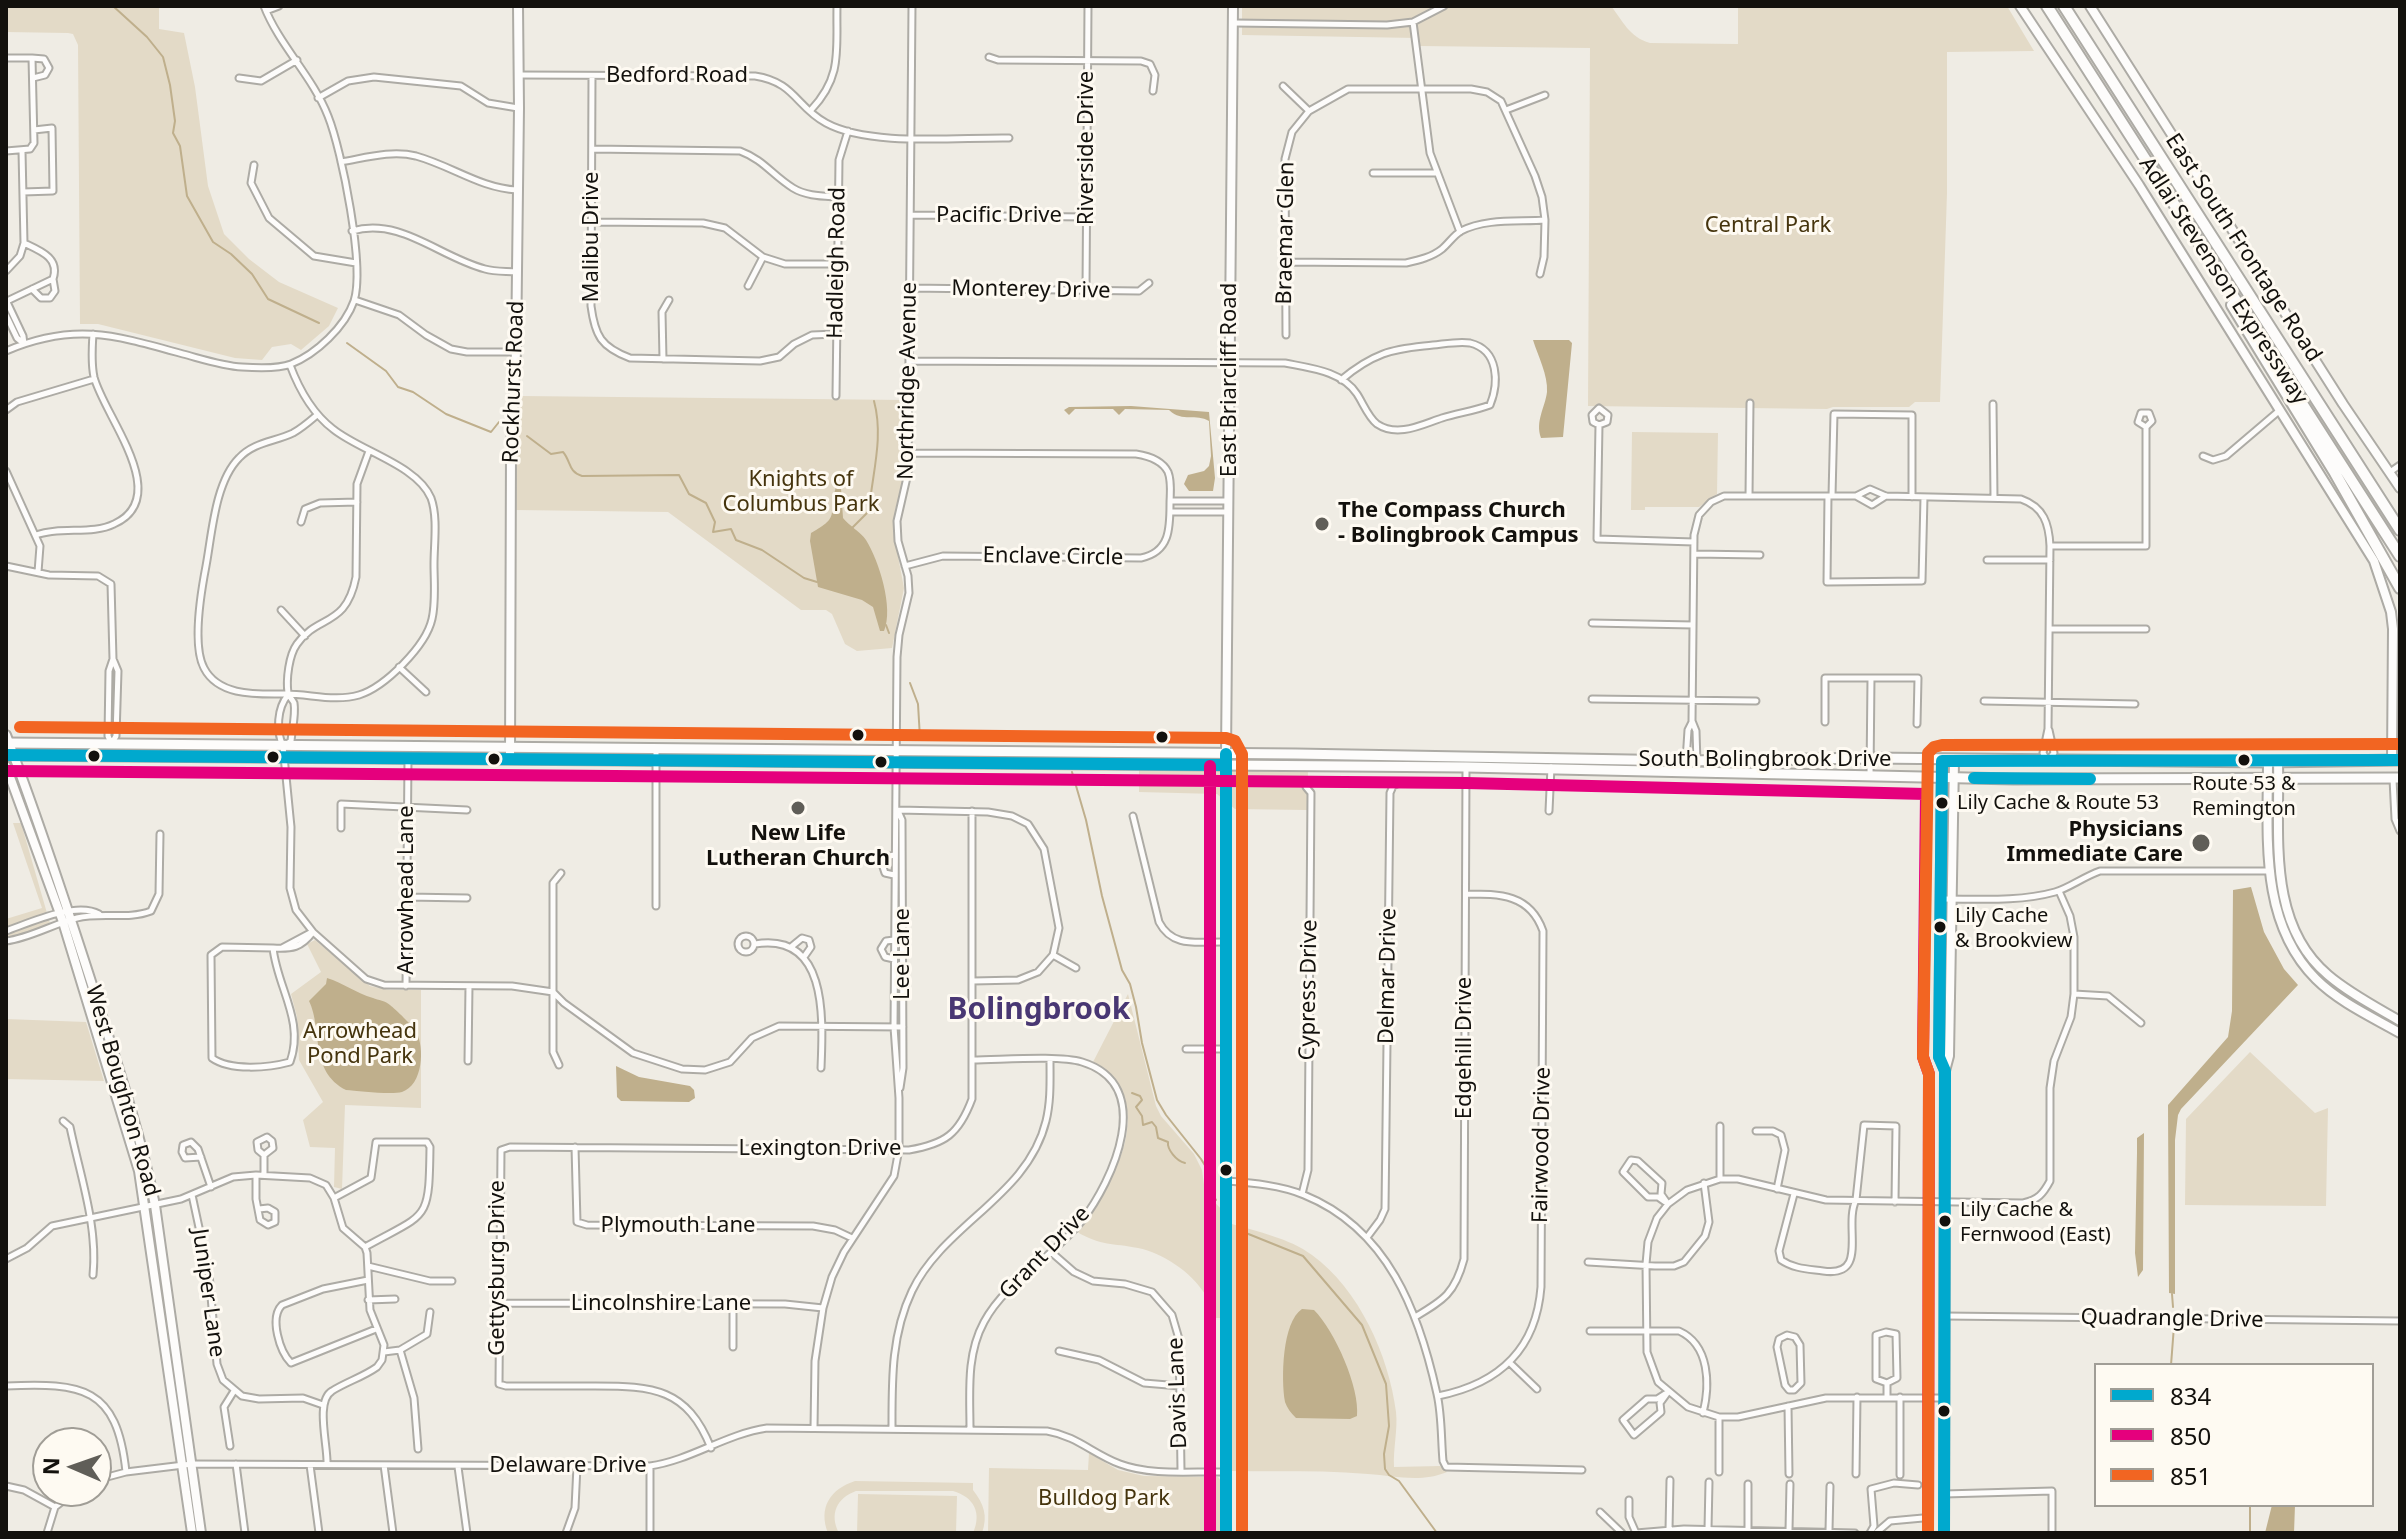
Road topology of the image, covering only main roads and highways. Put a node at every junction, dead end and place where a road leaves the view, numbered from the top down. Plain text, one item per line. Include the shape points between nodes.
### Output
1 (2047, 6) edge
2 (2064, 6) edge
3 (2204, 250) junction
4 (2382, 502) junction
5 (2400, 521) edge
6 (2400, 530) edge
7 (2400, 556) edge
8 (2400, 588) edge
9 (7, 740) edge
10 (284, 751) junction
11 (510, 753) junction
12 (10, 755) edge
13 (896, 756) junction
14 (2396, 760) edge
15 (1465, 761) junction
16 (1552, 764) junction
17 (1697, 766) junction
18 (2396, 778) edge

1 - 3 highway, Adlai Stevenson Expressway
2 - 4 highway, Adlai Stevenson Expressway
3 - 7 highway, Adlai Stevenson Expressway
3 - 8 highway via 2243,326
4 - 5 highway
4 - 6 highway, Adlai Stevenson Expressway
9 - 10 main road
10 - 11 main road via 408,758
10 - 11 main road via 407,746
10 - 12 main road
11 - 13 main road
13 - 15 main road, South Bolingbrook Drive via 1226,754
13 - 15 main road, South Bolingbrook Drive via 1226,765
14 - 17 main road, South Bolingbrook Drive via 1870,758
15 - 16 main road, South Bolingbrook Drive
16 - 17 main road, South Bolingbrook Drive
16 - 17 main road, South Bolingbrook Drive via 1686,761
17 - 18 main road, South Bolingbrook Drive via 1942,778

